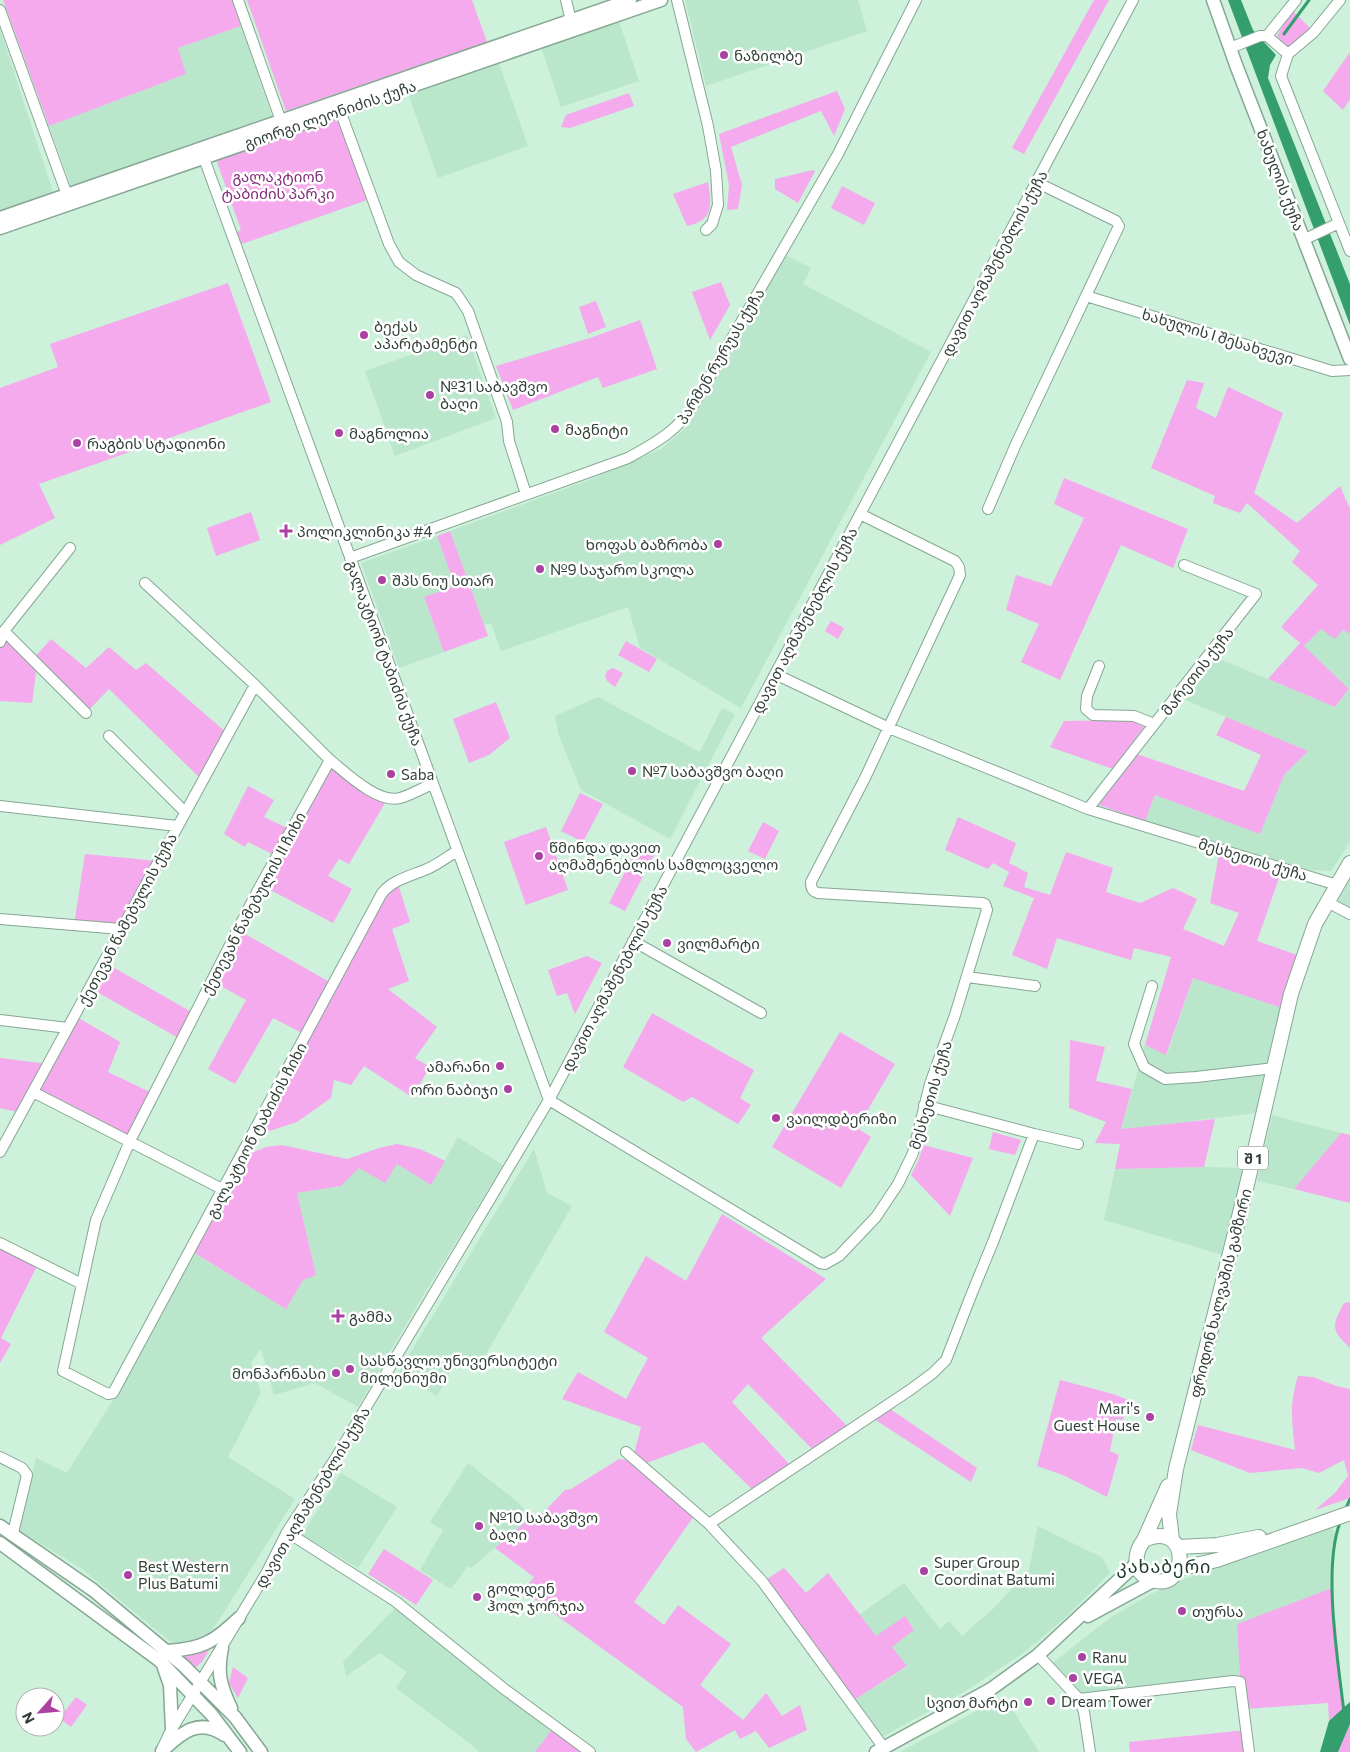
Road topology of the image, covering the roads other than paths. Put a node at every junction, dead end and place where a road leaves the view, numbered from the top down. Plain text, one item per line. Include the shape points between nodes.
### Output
1 (238, 0) edge
2 (566, 0) edge
3 (630, 0) edge
4 (661, 0) edge
5 (677, 0) edge
6 (916, 0) edge
7 (1133, 0) edge
8 (1213, 0) edge
9 (1296, 0) edge
10 (1340, 0) edge
11 (0, 10) edge
12 (571, 20) junction
13 (1264, 36) junction
14 (1236, 46) junction
15 (1288, 54) junction
16 (339, 106) junction
17 (280, 121) junction
18 (202, 153) junction
19 (1036, 182) junction
20 (67, 195) junction
21 (0, 218) edge
22 (1335, 225) junction
23 (0, 228) edge
24 (706, 230) dead end
25 (1309, 237) junction
26 (1350, 250) edge
27 (1086, 296) junction
28 (1350, 359) edge
29 (1350, 370) edge
30 (526, 494) junction
31 (988, 509) dead end
32 (860, 514) junction
33 (70, 548) dead end
34 (350, 558) junction
35 (1184, 565) dead end
36 (145, 583) dead end
37 (4, 631) junction
38 (0, 642) edge
39 (1099, 666) dead end
40 (775, 674) junction
41 (255, 685) junction
42 (86, 713) dead end
43 (1154, 724) junction
44 (889, 728) junction
45 (109, 736) dead end
46 (330, 760) junction
47 (433, 784) junction
48 (0, 806) edge
49 (1088, 809) junction
50 (184, 812) junction
51 (177, 826) junction
52 (457, 851) junction
53 (1350, 863) edge
54 (1337, 885) junction
55 (1328, 902) junction
56 (1350, 914) edge
57 (0, 919) edge
58 (121, 929) junction
59 (633, 941) junction
60 (967, 977) junction
61 (1034, 986) dead end
62 (1152, 986) dead end
63 (761, 1013) dead end
64 (0, 1020) edge
65 (68, 1028) junction
66 (1274, 1068) junction
67 (33, 1092) junction
68 (549, 1100) junction
69 (924, 1105) junction
70 (1034, 1134) junction
71 (130, 1141) junction
72 (1078, 1144) dead end
73 (0, 1152) edge
74 (224, 1190) junction
75 (0, 1243) edge
76 (82, 1284) junction
77 (63, 1371) joint
78 (626, 1452) dead end
79 (0, 1457) edge
80 (1176, 1469) junction
81 (1350, 1504) edge
82 (1350, 1513) edge
83 (1330, 1516) junction
84 (710, 1524) junction
85 (0, 1526) edge
86 (287, 1532) junction
87 (12, 1534) junction
88 (1144, 1540) junction
89 (0, 1543) edge
90 (1175, 1544) junction
91 (1136, 1564) junction
92 (1178, 1568) junction
93 (1153, 1580) junction
94 (239, 1618) junction
95 (1067, 1629) junction
96 (222, 1648) junction
97 (1038, 1655) junction
98 (164, 1656) junction
99 (201, 1682) junction
100 (193, 1694) junction
101 (1079, 1699) junction
102 (235, 1717) junction
103 (172, 1730) junction
104 (231, 1739) junction
105 (880, 1750) edge
106 (161, 1752) edge
107 (240, 1752) edge
108 (261, 1752) edge
109 (590, 1752) edge
110 (1090, 1752) edge
111 (1249, 1752) edge

1 - 17 street
2 - 12 street
3 - 12 main road, გიორგი ლეონიძის ქუჩა
4 - 16 main road, გიორგი ლეონიძის ქუჩა
5 - 24 street via 716,171 718,205 716,216
6 - 30 street, პარმენ რურუას ქუჩა via 838,154 690,411 675,428 628,458
7 - 19 street, დავით აღმაშენებლის ქუჩა
8 - 14 main road, ხახულის ქუჩა
9 - 13 street
10 - 15 street via 1313,33
11 - 20 street
12 - 16 main road, გიორგი ლეონიძის ქუჩა
13 - 14 street
13 - 15 street
14 - 25 main road, ხახულის ქუჩა
15 - 22 street via 1281,76
16 - 17 main road, გიორგი ლეონიძის ქუჩა
16 - 18 main road, გიორგი ლეონიძის ქუჩა
16 - 30 street via 389,244 399,262 416,275 456,293 468,311 507,422 509,441
17 - 18 main road, გიორგი ლეონიძის ქუჩა
18 - 20 main road, გიორგი ლეონიძის ქუჩა
18 - 23 main road, გიორგი ლეონიძის ქუჩა
18 - 34 street, გალაკტიონ ტაბიძის ქუჩა
19 - 27 street via 1119,223
19 - 32 street, დავით აღმაშენებლის ქუჩა
20 - 21 main road, გიორგი ლეონიძის ქუჩა
22 - 25 street
22 - 26 street
25 - 28 main road, ხახულის ქუჩა
27 - 29 street, ხახულის I შესახვევი via 1332,371
27 - 31 street
30 - 34 street, პარმენ რურუას ქუჩა
32 - 40 street, დავით აღმაშენებლის ქუჩა
32 - 44 street via 955,561 959,567 960,575
33 - 37 street
34 - 47 street, გალაკტიონ ტაბიძის ქუჩა
35 - 43 street, მარეთის ქუჩა via 1256,594
36 - 41 street
37 - 38 street
37 - 42 street
39 - 43 street via 1087,696 1086,709 1093,715 1134,716
40 - 44 street, მესხეთის ქუჩა
40 - 59 street, დავით აღმაშენებლის ქუჩა
41 - 46 street
41 - 50 street, ქეთევან წამებულის ქუჩა
43 - 49 street, მარეთის ქუჩა
44 - 49 street, მესხეთის ქუჩა
44 - 60 street, მესხეთის ქუჩა via 811,886 818,893 984,904 987,910
45 - 50 street
46 - 47 street via 371,792 388,798 400,798
46 - 71 street, ქეთევან წამებულის II ჩიხი via 257,892
47 - 52 street, გალაკტიონ ტაბიძის ქუჩა
48 - 51 street
49 - 54 street, მესხეთის ქუჩა
50 - 51 street, ქეთევან წამებულის ქუჩა
51 - 58 street, ქეთევან წამებულის ქუჩა
52 - 68 street, გალაკტიონ ტაბიძის ქუჩა
52 - 74 street, გალაკტიონ ტაბიძის ჩიხი via 429,869 389,886 382,893
53 - 54 highway, ფრიდონ ხალვაშის გამზირი / შ 1
54 - 55 highway, ფრიდონ ხალვაშის გამზირი / შ 1
55 - 56 street
55 - 66 highway, ფრიდონ ხალვაშის გამზირი / შ 1 via 1315,924 1291,994
57 - 58 street
58 - 65 street, ქეთევან წამებულის ქუჩა
59 - 63 street
59 - 68 street, დავით აღმაშენებლის ქუჩა
60 - 61 street
60 - 69 street, მესხეთის ქუჩა
62 - 66 street via 1134,1044 1144,1067 1164,1079
64 - 65 street
65 - 67 street, ქეთევან წამებულის ქუჩა
66 - 80 highway, ფრიდონ ხალვაშის გამზირი / შ 1
67 - 71 street
67 - 73 street, ქეთევან წამებულის ქუჩა
68 - 69 street, მესხეთის ქუჩა via 826,1264 839,1256 876,1217 898,1184 913,1153
68 - 86 street, დავით აღმაშენებლის ქუჩა via 337,1456
69 - 70 street
70 - 72 street
70 - 84 street via 946,1360 910,1390
71 - 74 street
71 - 76 street, ქეთევან წამებულის II ჩიხი via 96,1220
74 - 77 street, გალაკტიონ ტაბიძის ჩიხი via 114,1393 108,1394
75 - 76 street
76 - 77 street, ქეთევან წამებულის II ჩიხი
78 - 84 street
79 - 87 street via 22,1468 27,1475
80 - 88 highway, შ 1
80 - 90 highway, შ 1 via 1169,1514
81 - 83 highway
82 - 83 highway
83 - 90 highway via 1247,1541 1207,1546
83 - 92 highway via 1217,1560
84 - 105 street via 762,1581
85 - 87 main road
86 - 94 street, დავით აღმაშენებლის ქუჩა
86 - 109 street via 395,1601 503,1688
87 - 98 main road via 93,1590
88 - 90 highway via 1163,1536
88 - 91 highway via 1137,1551
89 - 98 main road
90 - 92 highway via 1181,1561
91 - 93 highway via 1140,1572
91 - 95 main road
92 - 93 highway via 1168,1579
93 - 95 main road
94 - 96 street, დავით აღმაშენებლის ქუჩა
94 - 98 main road via 221,1635 201,1646
95 - 97 main road
96 - 99 street, დავით აღმაშენებლის ქუჩა
96 - 102 main road via 220,1682
97 - 101 street
97 - 105 main road via 991,1689
98 - 99 main road
98 - 100 main road
98 - 103 main road via 170,1685
99 - 100 street, დავით აღმაშენებლის ქუჩა
99 - 102 main road
100 - 103 street, დავით აღმაშენებლის ქუჩა
100 - 104 main road
101 - 110 street
101 - 111 street via 1240,1682
102 - 108 main road
103 - 106 street, დავით აღმაშენებლის ქუჩა
104 - 106 main road via 209,1726 197,1727 176,1738
104 - 107 main road

